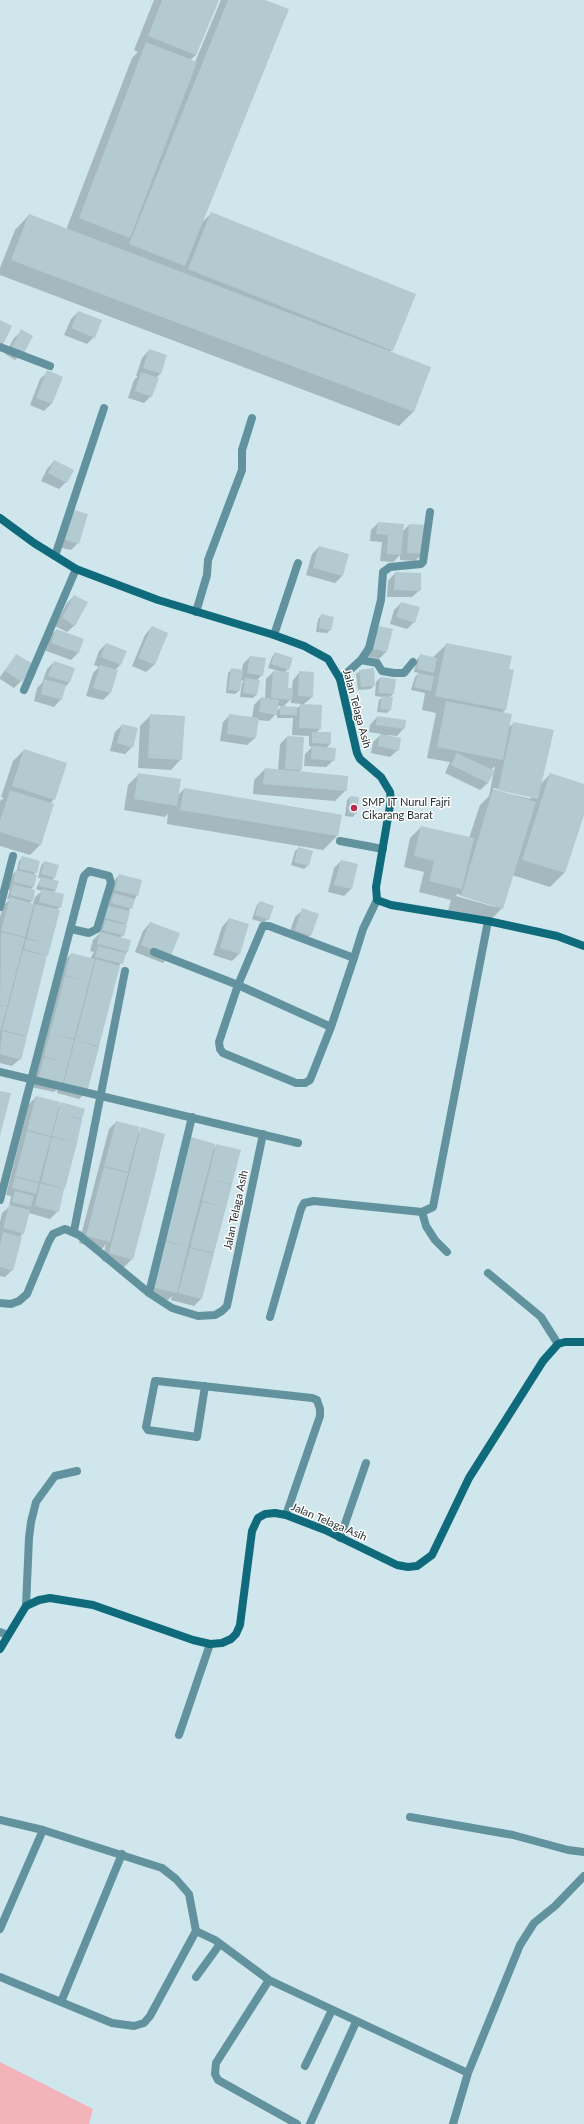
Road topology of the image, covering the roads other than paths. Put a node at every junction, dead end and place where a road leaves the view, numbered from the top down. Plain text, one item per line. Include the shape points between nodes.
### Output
1 (0, 347) edge
2 (50, 366) dead end
3 (104, 408) dead end
4 (252, 418) dead end
5 (430, 512) dead end
6 (0, 518) edge
7 (54, 556) junction
8 (298, 563) dead end
9 (76, 569) junction
10 (196, 612) junction
11 (274, 635) junction
12 (361, 660) junction
13 (413, 662) dead end
14 (340, 679) junction
15 (24, 690) dead end
16 (340, 841) dead end
17 (383, 849) junction
18 (13, 856) dead end
19 (377, 900) junction
20 (0, 907) edge
21 (488, 921) junction
22 (71, 929) junction
23 (584, 946) edge
24 (154, 952) dead end
25 (354, 958) junction
26 (125, 971) dead end
27 (238, 985) junction
28 (331, 1027) junction
29 (0, 1072) edge
30 (31, 1081) junction
31 (102, 1097) junction
32 (192, 1117) junction
33 (263, 1134) junction
34 (298, 1143) dead end
35 (0, 1200) edge
36 (422, 1212) junction
37 (74, 1231) junction
38 (447, 1252) dead end
39 (488, 1273) dead end
40 (149, 1293) junction
41 (0, 1303) edge
42 (270, 1317) dead end
43 (584, 1342) edge
44 (558, 1344) junction
45 (204, 1386) junction
46 (366, 1463) dead end
47 (77, 1471) dead end
48 (286, 1515) junction
49 (340, 1538) junction
50 (26, 1606) junction
51 (4, 1634) edge
52 (210, 1644) junction
53 (0, 1649) edge
54 (179, 1735) dead end
55 (410, 1817) dead end
56 (0, 1820) edge
57 (43, 1830) junction
58 (584, 1852) edge
59 (122, 1854) junction
60 (584, 1876) edge
61 (0, 1929) edge
62 (196, 1931) junction
63 (220, 1944) junction
64 (196, 1977) dead end
65 (0, 1978) edge
66 (269, 1980) junction
67 (61, 2002) junction
68 (332, 2010) junction
69 (356, 2022) junction
70 (305, 2066) dead end
71 (468, 2073) junction
72 (297, 2124) edge
73 (310, 2124) edge
74 (453, 2124) edge

1 - 2 street
3 - 7 street
4 - 10 street via 242,450 242,470 208,560 207,575
5 - 12 street via 422,564 390,568 384,572 373,635 369,648
6 - 7 street, Jalan Telaga Asih
7 - 9 street, Jalan Telaga Asih
8 - 11 street
9 - 10 street, Jalan Telaga Asih
9 - 15 street
10 - 11 street, Jalan Telaga Asih
11 - 14 street, Jalan Telaga Asih via 304,646 328,659
12 - 13 street via 377,663 382,671 394,673 404,673
12 - 14 street
14 - 17 street, Jalan Telaga Asih via 357,753 360,759 381,777 390,792
16 - 17 street
17 - 19 street, Jalan Telaga Asih via 376,887
18 - 20 street
19 - 21 street via 391,905
19 - 25 street via 363,929
21 - 23 street via 557,936
21 - 36 street via 435,1200 433,1207
22 - 22 street via 89,933 97,929 110,883 109,876 89,870 86,872
22 - 30 street
24 - 27 street
25 - 27 street via 270,926 263,926
25 - 28 street
26 - 31 street
27 - 28 street
27 - 28 street via 218,1046 223,1053 296,1083 305,1083 312,1078
29 - 30 street
30 - 31 street
30 - 35 street
31 - 32 street
31 - 37 street
32 - 33 street
32 - 40 street
33 - 34 street
33 - 40 street, Jalan Telaga Asih via 227,1306 216,1315 198,1316 172,1308
36 - 38 street via 426,1226
36 - 42 street via 314,1201 304,1203
37 - 40 street, Jalan Telaga Asih
37 - 41 street via 65,1229 53,1234 27,1294 15,1303
39 - 44 street via 541,1317
43 - 44 street
44 - 49 street, Jalan Telaga Asih via 543,1361 469,1478 432,1555 426,1562 408,1567 397,1565
45 - 45 street via 154,1381 146,1427 148,1430 197,1437
45 - 48 street via 317,1400 320,1416
46 - 49 street
47 - 50 street via 54,1476 36,1502 29,1538
48 - 49 street, Jalan Telaga Asih
48 - 52 street, Jalan Telaga Asih via 265,1514 258,1518 252,1531 240,1625 231,1640
50 - 51 street
50 - 52 street, Jalan Telaga Asih via 50,1598 93,1605
51 - 53 street
52 - 54 street
55 - 58 street via 513,1835
56 - 57 street
57 - 59 street
57 - 61 street
59 - 62 street via 162,1868 176,1879 189,1894
59 - 67 street
60 - 71 street via 534,1923 520,1945
62 - 63 street
62 - 67 street via 161,1998 144,2023 124,2026
63 - 64 street
63 - 66 street
65 - 67 street
66 - 68 street
66 - 72 street via 216,2063 215,2074 218,2080
68 - 69 street
68 - 70 street
69 - 71 street
69 - 73 street
71 - 74 street

